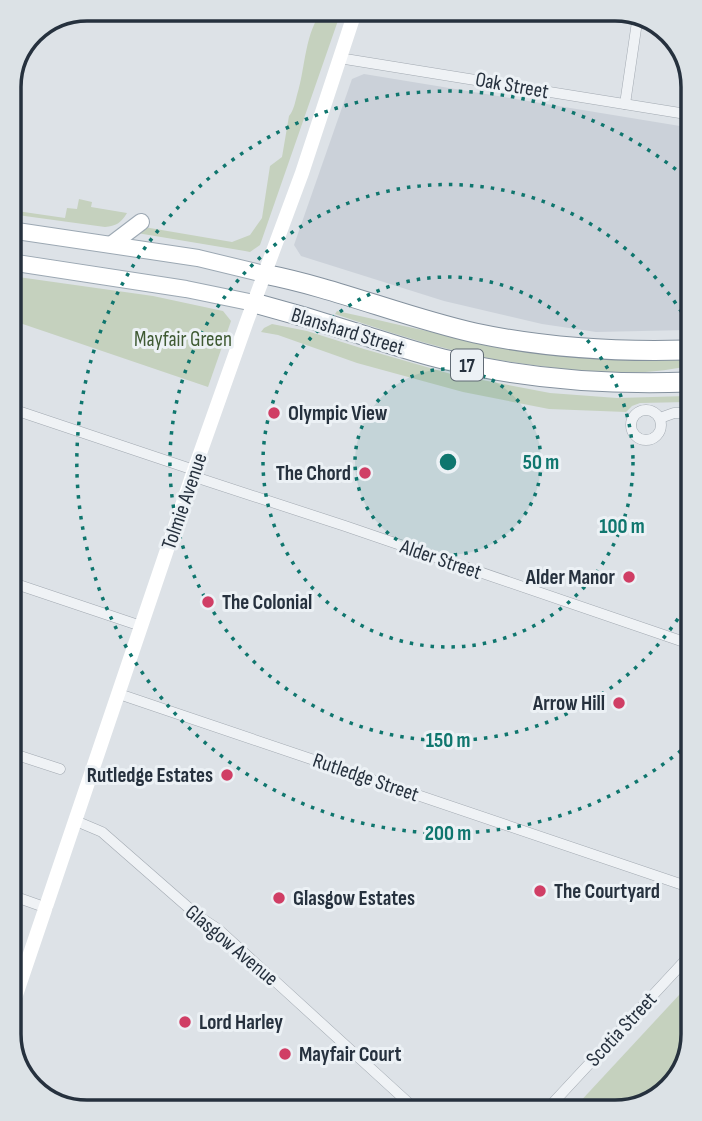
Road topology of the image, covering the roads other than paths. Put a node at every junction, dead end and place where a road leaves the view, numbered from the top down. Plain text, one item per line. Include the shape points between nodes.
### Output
1 (352, 21) edge
2 (637, 25) edge
3 (339, 58) junction
4 (625, 104) junction
5 (681, 113) edge
6 (141, 222) dead end
7 (21, 232) edge
8 (112, 244) junction
9 (21, 264) edge
10 (264, 274) junction
11 (254, 303) junction
12 (681, 350) edge
13 (681, 382) edge
14 (21, 412) edge
15 (681, 414) edge
16 (660, 418) dead end
17 (193, 473) junction
18 (21, 586) edge
19 (141, 626) junction
20 (681, 641) edge
21 (119, 694) junction
22 (21, 756) edge
23 (60, 769) dead end
24 (76, 821) junction
25 (681, 884) edge
26 (21, 899) edge
27 (47, 908) junction
28 (681, 965) edge
29 (21, 981) edge
30 (404, 1100) edge
31 (556, 1100) edge

1 - 3 street, Tolmie Avenue
2 - 4 street
3 - 4 street, Oak Street
3 - 10 street, Tolmie Avenue
4 - 5 street, Oak Street
6 - 8 main road
7 - 8 main road, Blanshard Street / 17
8 - 10 main road, Blanshard Street / 17
9 - 11 main road, Blanshard Street / 17
10 - 11 street, Tolmie Avenue
10 - 12 highway, Blanshard Street / 17 via 511,340 589,349
11 - 13 highway, Blanshard Street / 17 via 480,368 579,381
11 - 17 street, Tolmie Avenue
14 - 17 street, Alder Street
15 - 16 street
17 - 19 street, Tolmie Avenue
17 - 20 street, Alder Street
18 - 19 street
19 - 21 street, Tolmie Avenue
21 - 24 street, Tolmie Avenue
21 - 25 street, Rutledge Street
22 - 23 street
24 - 27 street, Tolmie Avenue
24 - 30 street, Glasgow Avenue via 103,832 218,929
26 - 27 street
27 - 29 street, Tolmie Avenue
28 - 31 street, Scotia Street

